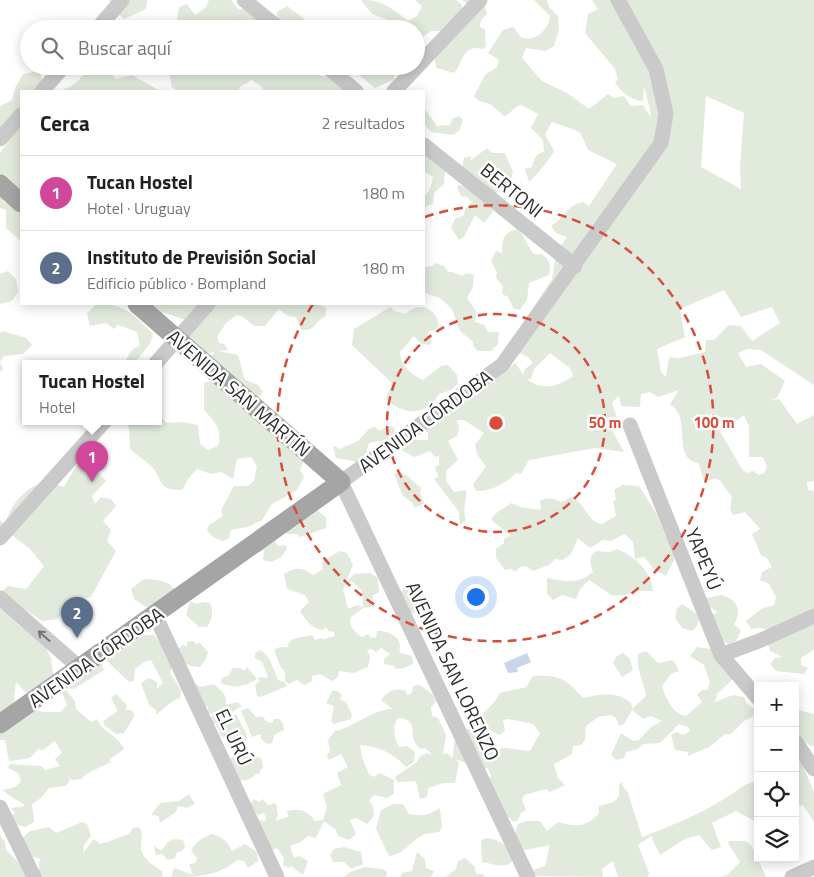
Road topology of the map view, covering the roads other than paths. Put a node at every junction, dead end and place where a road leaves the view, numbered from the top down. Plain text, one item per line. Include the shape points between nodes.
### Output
1 (122, 0) edge
2 (244, 0) edge
3 (480, 0) edge
4 (618, 0) edge
5 (105, 20) edge
6 (269, 20) edge
7 (425, 58) edge
8 (56, 75) edge
9 (337, 75) edge
10 (409, 75) edge
11 (43, 90) edge
12 (355, 90) edge
13 (395, 90) edge
14 (20, 116) edge
15 (0, 139) edge
16 (425, 146) edge
17 (0, 184) edge
18 (20, 202) edge
19 (575, 266) junction
20 (138, 305) edge
21 (207, 305) edge
22 (178, 339) junction
23 (159, 360) edge
24 (101, 425) edge
25 (630, 425) dead end
26 (341, 482) junction
27 (0, 538) edge
28 (0, 598) edge
29 (155, 615) junction
30 (814, 616) edge
31 (721, 655) junction
32 (80, 668) junction
33 (754, 693) edge
34 (0, 724) edge
35 (799, 747) edge
36 (814, 769) edge
37 (0, 807) edge
38 (814, 866) edge
39 (34, 877) edge
40 (277, 877) edge
41 (528, 877) edge
42 (792, 877) edge

1 - 5 street
2 - 6 street
3 - 7 street
4 - 19 street, AVENIDA CÓRDOBA via 656,69 666,114 661,143
8 - 11 street
9 - 12 street
10 - 13 street
14 - 15 street
16 - 19 street, BERTONI
17 - 18 main road
19 - 26 street, AVENIDA CÓRDOBA via 502,365
20 - 22 main road, AVENIDA SAN MARTÍN
21 - 22 street
22 - 23 street
22 - 26 main road, AVENIDA SAN MARTÍN
24 - 27 street
25 - 31 street, YAPEYÚ
26 - 29 main road, AVENIDA CÓRDOBA
26 - 41 street, AVENIDA SAN LORENZO
32 -> 28 street
29 - 32 main road, AVENIDA CÓRDOBA
29 - 40 street, EL URÚ
30 - 31 street
31 - 33 street, YAPEYÚ
32 - 34 main road, AVENIDA CÓRDOBA
35 - 36 street
37 - 39 street
38 - 42 street

